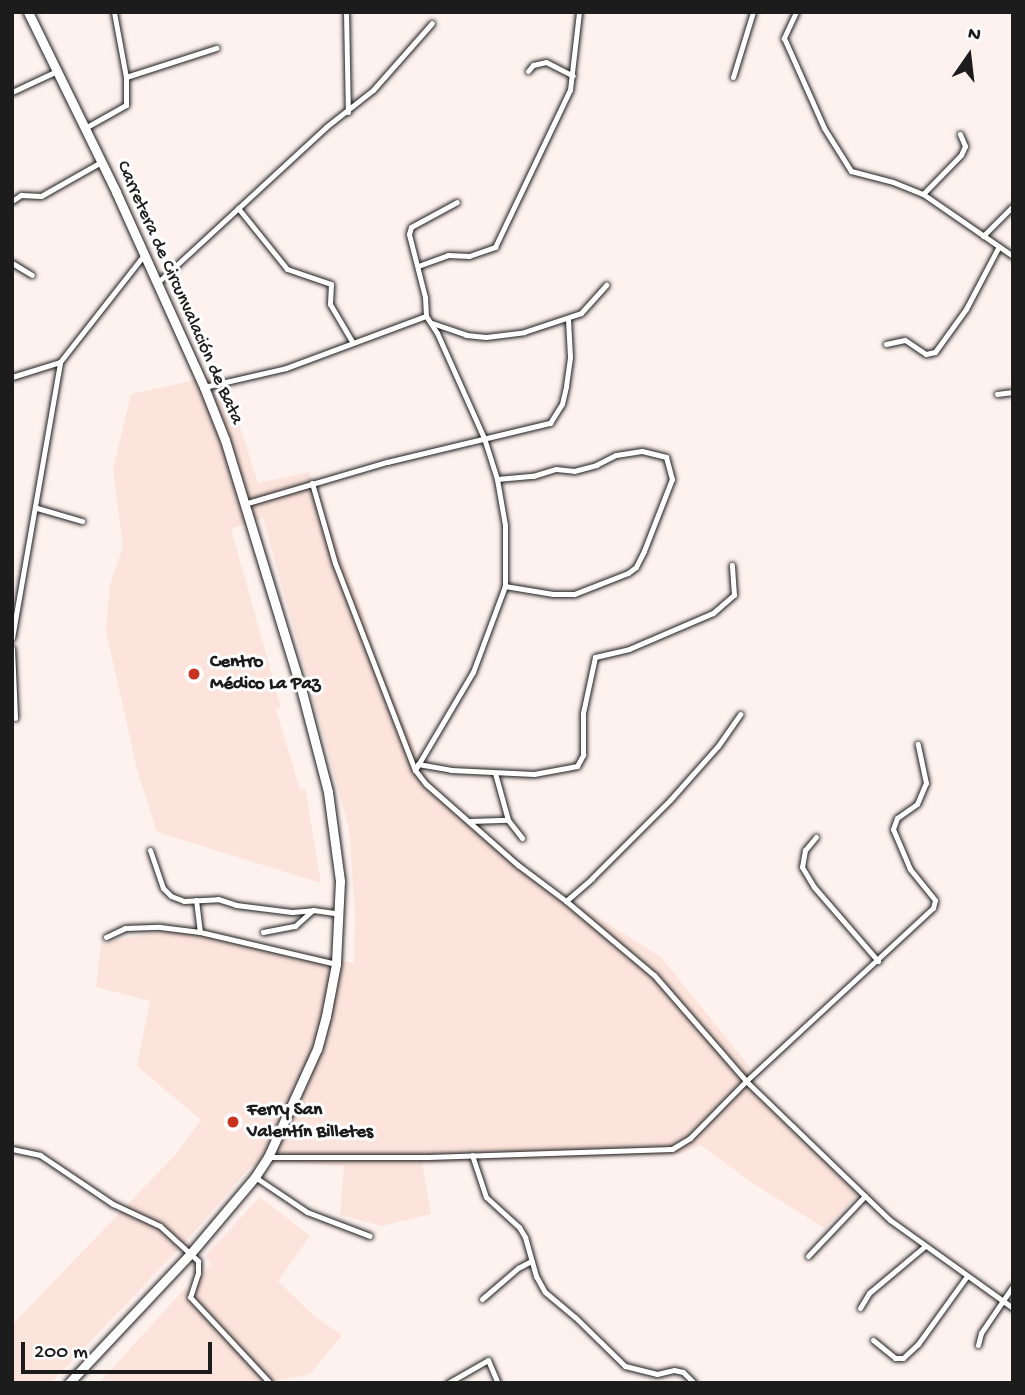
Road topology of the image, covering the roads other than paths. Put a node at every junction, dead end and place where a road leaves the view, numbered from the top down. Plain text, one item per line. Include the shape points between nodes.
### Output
1 (28, 12) edge
2 (114, 12) edge
3 (346, 12) edge
4 (579, 12) edge
5 (753, 12) edge
6 (796, 12) edge
7 (432, 23) dead end
8 (216, 48) dead end
9 (57, 71) junction
10 (528, 71) dead end
11 (573, 76) junction
12 (733, 77) dead end
13 (126, 78) junction
14 (12, 92) edge
15 (348, 112) junction
16 (85, 128) junction
17 (960, 134) dead end
18 (101, 162) junction
19 (923, 194) junction
20 (12, 201) edge
21 (457, 202) dead end
22 (1013, 206) edge
23 (238, 208) junction
24 (983, 236) junction
25 (998, 248) junction
26 (144, 255) junction
27 (1013, 256) edge
28 (12, 263) edge
29 (418, 267) junction
30 (32, 275) dead end
31 (156, 284) junction
32 (606, 285) dead end
33 (428, 319) junction
34 (568, 320) junction
35 (353, 343) junction
36 (886, 344) dead end
37 (60, 362) junction
38 (12, 377) edge
39 (204, 387) junction
40 (1013, 392) edge
41 (998, 394) dead end
42 (484, 438) junction
43 (497, 478) junction
44 (312, 482) junction
45 (244, 504) junction
46 (37, 508) junction
47 (82, 521) dead end
48 (732, 565) dead end
49 (505, 586) junction
50 (12, 638) edge
51 (12, 648) edge
52 (740, 714) dead end
53 (15, 718) dead end
54 (918, 744) dead end
55 (417, 767) junction
56 (495, 773) junction
57 (508, 820) junction
58 (470, 821) junction
59 (816, 837) dead end
60 (522, 838) dead end
61 (150, 850) dead end
62 (195, 900) junction
63 (566, 901) junction
64 (313, 910) junction
65 (340, 914) junction
66 (200, 932) junction
67 (263, 932) dead end
68 (106, 937) dead end
69 (878, 961) junction
70 (336, 964) junction
71 (746, 1081) junction
72 (12, 1149) edge
73 (472, 1155) junction
74 (268, 1157) junction
75 (255, 1177) junction
76 (865, 1196) junction
77 (370, 1236) dead end
78 (925, 1246) junction
79 (191, 1254) junction
80 (808, 1256) dead end
81 (531, 1261) junction
82 (967, 1276) junction
83 (1013, 1286) edge
84 (482, 1299) dead end
85 (1004, 1302) junction
86 (860, 1308) dead end
87 (1013, 1308) edge
88 (873, 1340) dead end
89 (978, 1345) dead end
90 (69, 1383) edge
91 (270, 1383) edge
92 (448, 1383) edge
93 (498, 1383) edge
94 (694, 1383) edge

1 - 9 main road, Carretera de Circunvalación de Bata
2 - 13 street
3 - 15 street
4 - 11 street
5 - 12 street
6 - 19 street via 784,38 842,159 857,174
7 - 15 street via 394,69
8 - 13 street
9 - 14 street
9 - 16 main road, Carretera de Circunvalación de Bata
10 - 11 street via 546,62
11 - 29 street via 495,247 469,256 448,255
13 - 16 street via 126,105
15 - 23 street
16 - 18 main road, Carretera de Circunvalación de Bata
17 - 19 street via 965,146 961,155
18 - 20 street via 41,196 21,195
18 - 26 main road, Carretera de Circunvalación de Bata
19 - 24 street
21 - 29 street via 409,229
22 - 24 street
23 - 31 street
23 - 35 street via 287,269 331,284 330,304
24 - 25 street
25 - 27 street
25 - 36 street via 966,309 935,352 926,354 905,340
26 - 31 main road, Carretera de Circunvalación de Bata
26 - 37 street
28 - 30 street
29 - 33 street
31 - 39 main road, Carretera de Circunvalación de Bata
32 - 34 street
33 - 34 street via 452,332 486,337
33 - 35 street
33 - 42 street
34 - 42 street via 566,386 550,423
35 - 39 street via 286,368
37 - 38 street
37 - 46 street
39 - 45 main road, Carretera de Circunvalación de Bata
40 - 41 street
42 - 43 street
42 - 44 street
43 - 49 street via 505,525
43 - 49 street via 556,469 574,471 642,451 666,457 673,479 644,551 628,573 575,594
44 - 45 street
44 - 55 street via 335,563
45 - 65 main road, Carretera de Circunvalación de Bata via 328,792
46 - 47 street
46 - 50 street
48 - 56 street via 734,595 713,613 629,649 595,657 583,713 583,755 577,766 534,774
49 - 55 street via 473,672
51 - 53 street
52 - 63 street via 670,800
54 - 69 street via 926,783 917,804 897,818 893,829 910,869 935,904
55 - 56 street
55 - 58 street via 426,784
56 - 57 street
57 - 58 street
57 - 60 street
58 - 63 street
59 - 69 street via 806,850 802,867
61 - 62 street via 163,888 184,901
62 - 64 street via 218,899 292,912
62 - 66 street
63 - 71 street via 662,983
64 - 65 street
64 - 67 street via 295,926
65 - 70 main road, Carretera de Circunvalación de Bata
66 - 68 street via 135,926
66 - 70 street
69 - 71 street
70 - 74 main road, Carretera de Circunvalación de Bata via 317,1049
71 - 73 street via 690,1138 672,1149
71 - 76 street
72 - 79 street via 40,1155 113,1204 154,1222
73 - 74 street
73 - 81 street via 486,1197 519,1227
74 - 75 main road, Carretera de Circunvalación de Bata
75 - 77 street via 307,1212
75 - 79 main road, Carretera de Circunvalación de Bata
76 - 78 street
76 - 80 street
78 - 82 street
78 - 86 street via 869,1293
79 - 90 main road, Carretera de Circunvalación de Bata
79 - 91 street via 198,1267 190,1297
81 - 84 street
81 - 94 street via 545,1292 625,1366 657,1374 674,1370
82 - 85 street
82 - 88 street via 903,1358 895,1358
83 - 85 street
85 - 87 street
85 - 89 street via 981,1333
92 - 93 street via 488,1360

